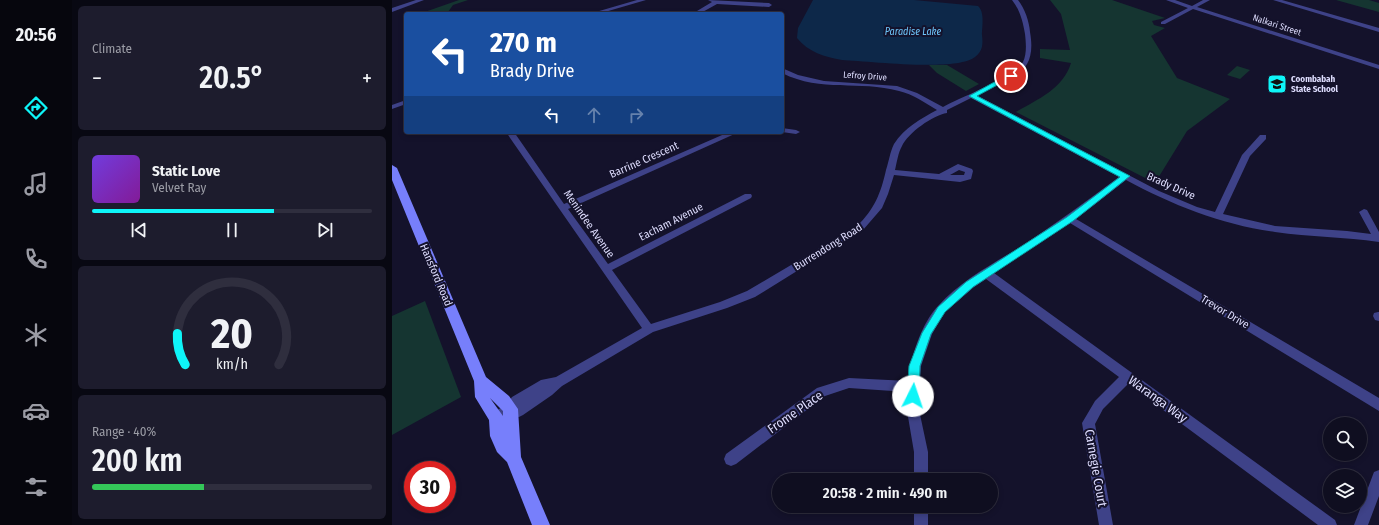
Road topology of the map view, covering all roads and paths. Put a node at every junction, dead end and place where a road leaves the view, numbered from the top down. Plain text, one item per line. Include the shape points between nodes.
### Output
1 (421, 0) edge
2 (643, 0) edge
3 (1015, 0) edge
4 (1169, 0) edge
5 (1208, 0) edge
6 (1276, 0) edge
7 (714, 1) edge
8 (769, 5) edge
9 (1193, 8) junction
10 (392, 10) edge
11 (599, 12) edge
12 (699, 12) edge
13 (1163, 23) dead end
14 (1379, 30) edge
15 (1379, 67) edge
16 (784, 71) edge
17 (972, 96) junction
18 (404, 101) edge
19 (404, 102) edge
20 (392, 104) edge
21 (392, 108) edge
22 (944, 111) junction
23 (784, 130) edge
24 (796, 132) dead end
25 (511, 134) edge
26 (730, 134) edge
27 (1263, 137) dead end
28 (392, 168) edge
29 (890, 172) junction
30 (1126, 176) junction
31 (941, 177) dead end
32 (748, 196) dead end
33 (562, 208) junction
34 (1364, 212) dead end
35 (1218, 216) junction
36 (1070, 219) junction
37 (1379, 239) edge
38 (606, 269) junction
39 (986, 273) junction
40 (649, 329) junction
41 (1127, 377) junction
42 (481, 381) junction
43 (914, 386) junction
44 (1379, 405) edge
45 (510, 409) junction
46 (496, 417) junction
47 (513, 457) junction
48 (731, 459) dead end
49 (921, 473) edge
50 (1379, 477) edge
51 (921, 513) edge
52 (540, 525) edge
53 (921, 525) edge
54 (1106, 525) edge
55 (1330, 525) edge
56 (1361, 525) edge

1 - 10 street
2 - 11 street
3 - 17 street, Burrendong Road via 1022,7 1030,50 1028,59 1022,68 1011,76
4 - 9 street, Nalkari Street
5 - 9 street
6 - 14 street
7 - 8 street
7 - 12 street
9 - 13 street
9 - 15 street, Nalkari Street
16 - 22 street, Lefroy Drive via 815,81 903,89
17 - 22 street, Burrendong Road
17 - 30 street, Brady Drive
18 - 20 street
19 - 21 street
22 - 29 street, Burrendong Road via 914,127 903,137 896,149
23 - 24 street
25 - 33 street, Menindee Avenue
26 - 33 street, Barrine Crescent
27 - 35 street via 1246,155
28 - 42 street, Hansford Road
29 - 31 street
29 - 40 street, Burrendong Road via 879,207 867,222 846,238 745,296
30 - 35 street, Brady Drive via 1172,200
30 - 36 street
32 - 38 street, Eacham Avenue
33 - 38 street, Menindee Avenue
34 - 37 street
35 - 37 street, Brady Drive via 1274,229
36 - 39 street
36 - 44 street, Trevor Drive
38 - 40 street, Menindee Avenue
39 - 41 street, Waranga Way
39 - 43 street via 941,309 927,333 915,366
40 - 45 street, Burrendong Road via 558,382 519,411
41 - 54 street, Carnegie Court via 1099,405 1088,422
41 - 55 street, Waranga Way
42 - 45 street, Hansford Road
42 - 46 street, Hansford Road via 482,397
43 - 48 street, Frome Place via 849,383 822,392
43 - 49 street via 912,405 921,452
45 - 46 street, Burrendong Road
45 - 47 street
46 - 47 street via 498,436
47 - 52 street
50 - 56 street
51 - 53 street

